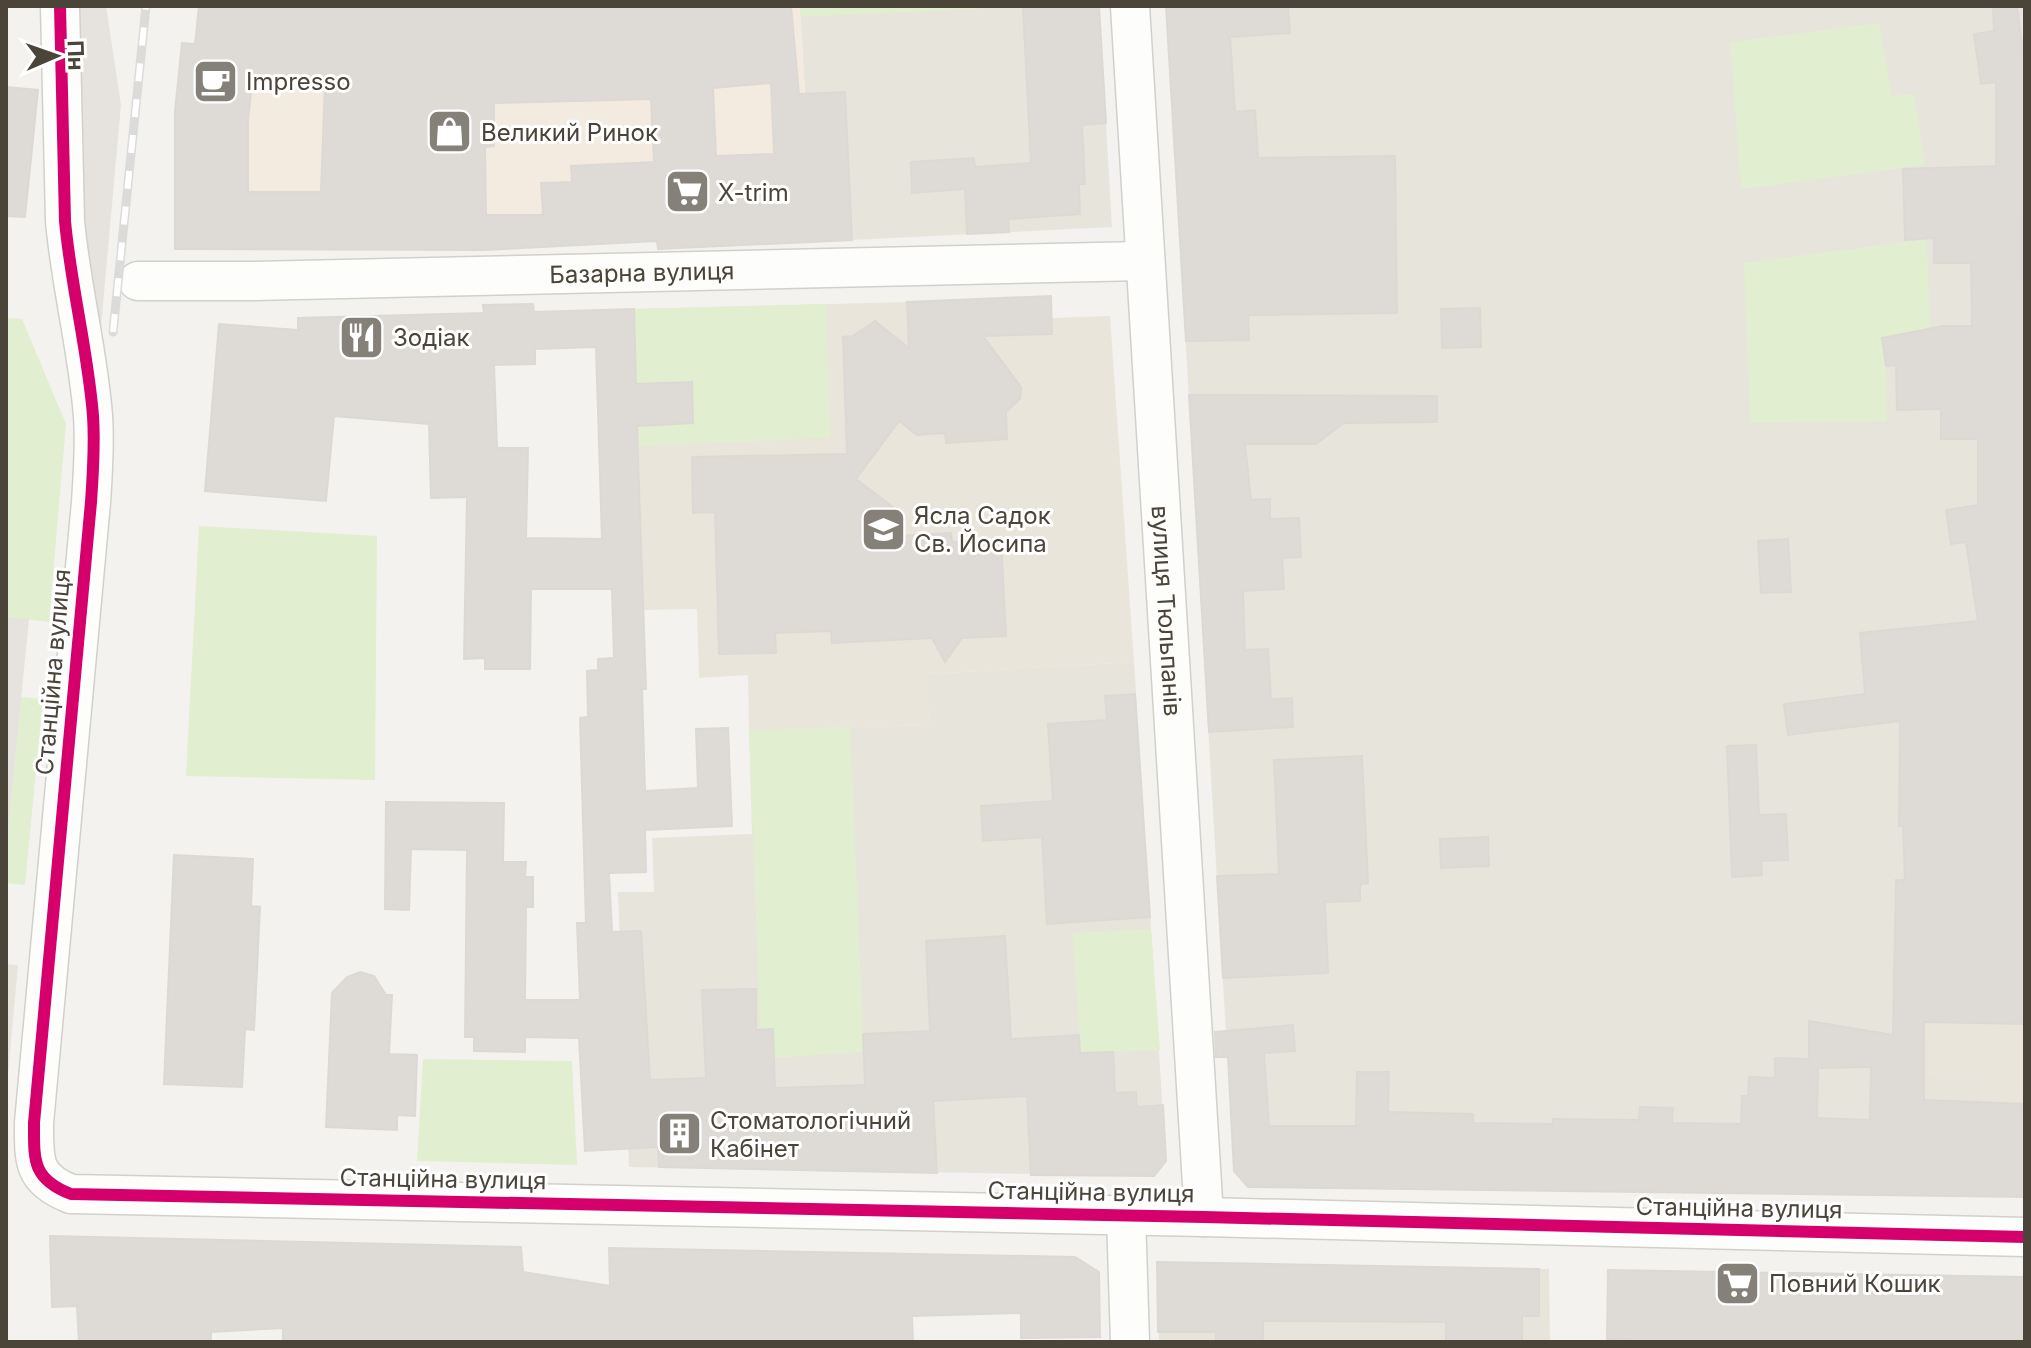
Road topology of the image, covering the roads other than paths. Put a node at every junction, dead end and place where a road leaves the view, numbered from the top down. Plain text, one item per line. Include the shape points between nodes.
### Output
1 (60, 6) edge
2 (1130, 6) edge
3 (1143, 261) junction
4 (138, 281) dead end
5 (1126, 1215) junction
6 (1204, 1217) junction
7 (2025, 1237) edge
8 (1130, 1342) edge

1 - 5 street, Станційна вулиця via 65,221 93,415 93,463 34,1123 39,1174 71,1194
2 - 3 street, вулиця Тюльпанів
3 - 4 street, Базарна вулиця
3 - 6 street, вулиця Тюльпанів
5 - 6 street, Станційна вулиця
5 - 8 street
6 - 7 street, Станційна вулиця

